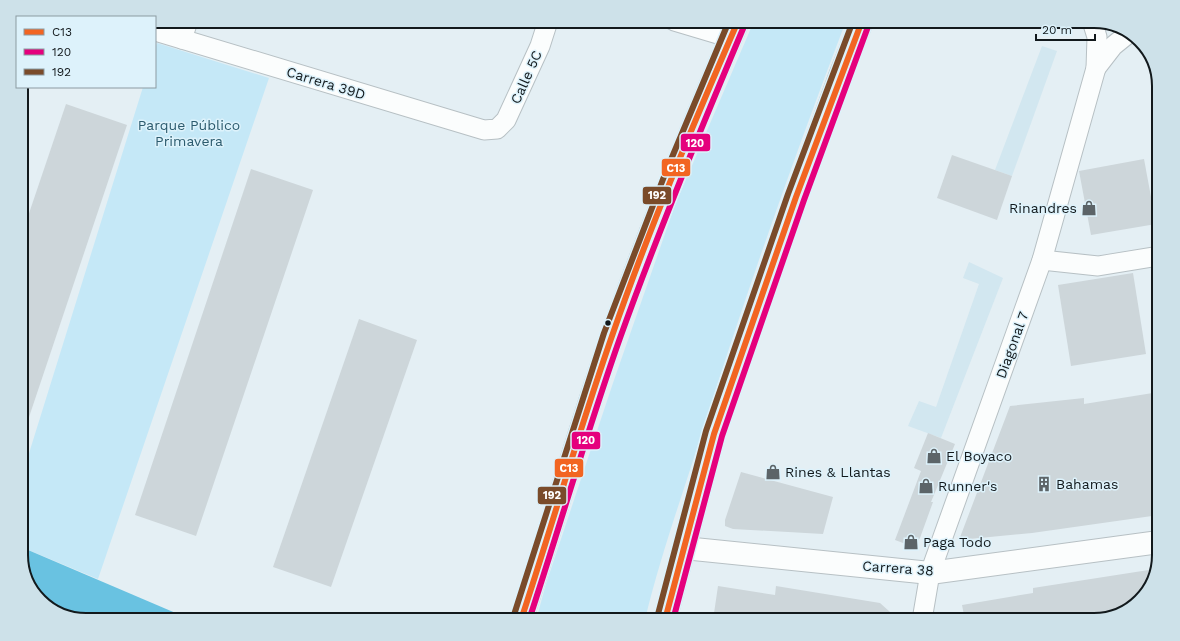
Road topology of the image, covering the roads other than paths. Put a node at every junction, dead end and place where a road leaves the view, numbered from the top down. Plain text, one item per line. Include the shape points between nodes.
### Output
1 (186, 28) edge
2 (546, 28) edge
3 (859, 28) edge
4 (1094, 28) edge
5 (734, 29) edge
6 (156, 31) edge
7 (1124, 37) edge
8 (182, 39) junction
9 (1096, 68) junction
10 (497, 130) joint
11 (1152, 257) edge
12 (1042, 260) junction
13 (1152, 543) edge
14 (684, 548) junction
15 (930, 573) junction
16 (523, 613) edge
17 (667, 613) edge
18 (923, 613) edge

1 - 8 street
2 - 10 street, Calle 5C via 509,113
3 - 14 main road via 798,190 714,434
4 - 9 street, Diagonal 7 via 1097,37
5 - 16 main road via 687,140 617,323
6 - 8 street, Carrera 39D
7 - 9 street, Diagonal 7
8 - 10 street, Carrera 39D via 484,130
9 - 12 street, Diagonal 7
11 - 12 street via 1098,266
12 - 15 street, Diagonal 7
13 - 15 street, Carrera 38
14 - 15 street, Carrera 38
14 - 17 main road
15 - 18 street, Diagonal 7

